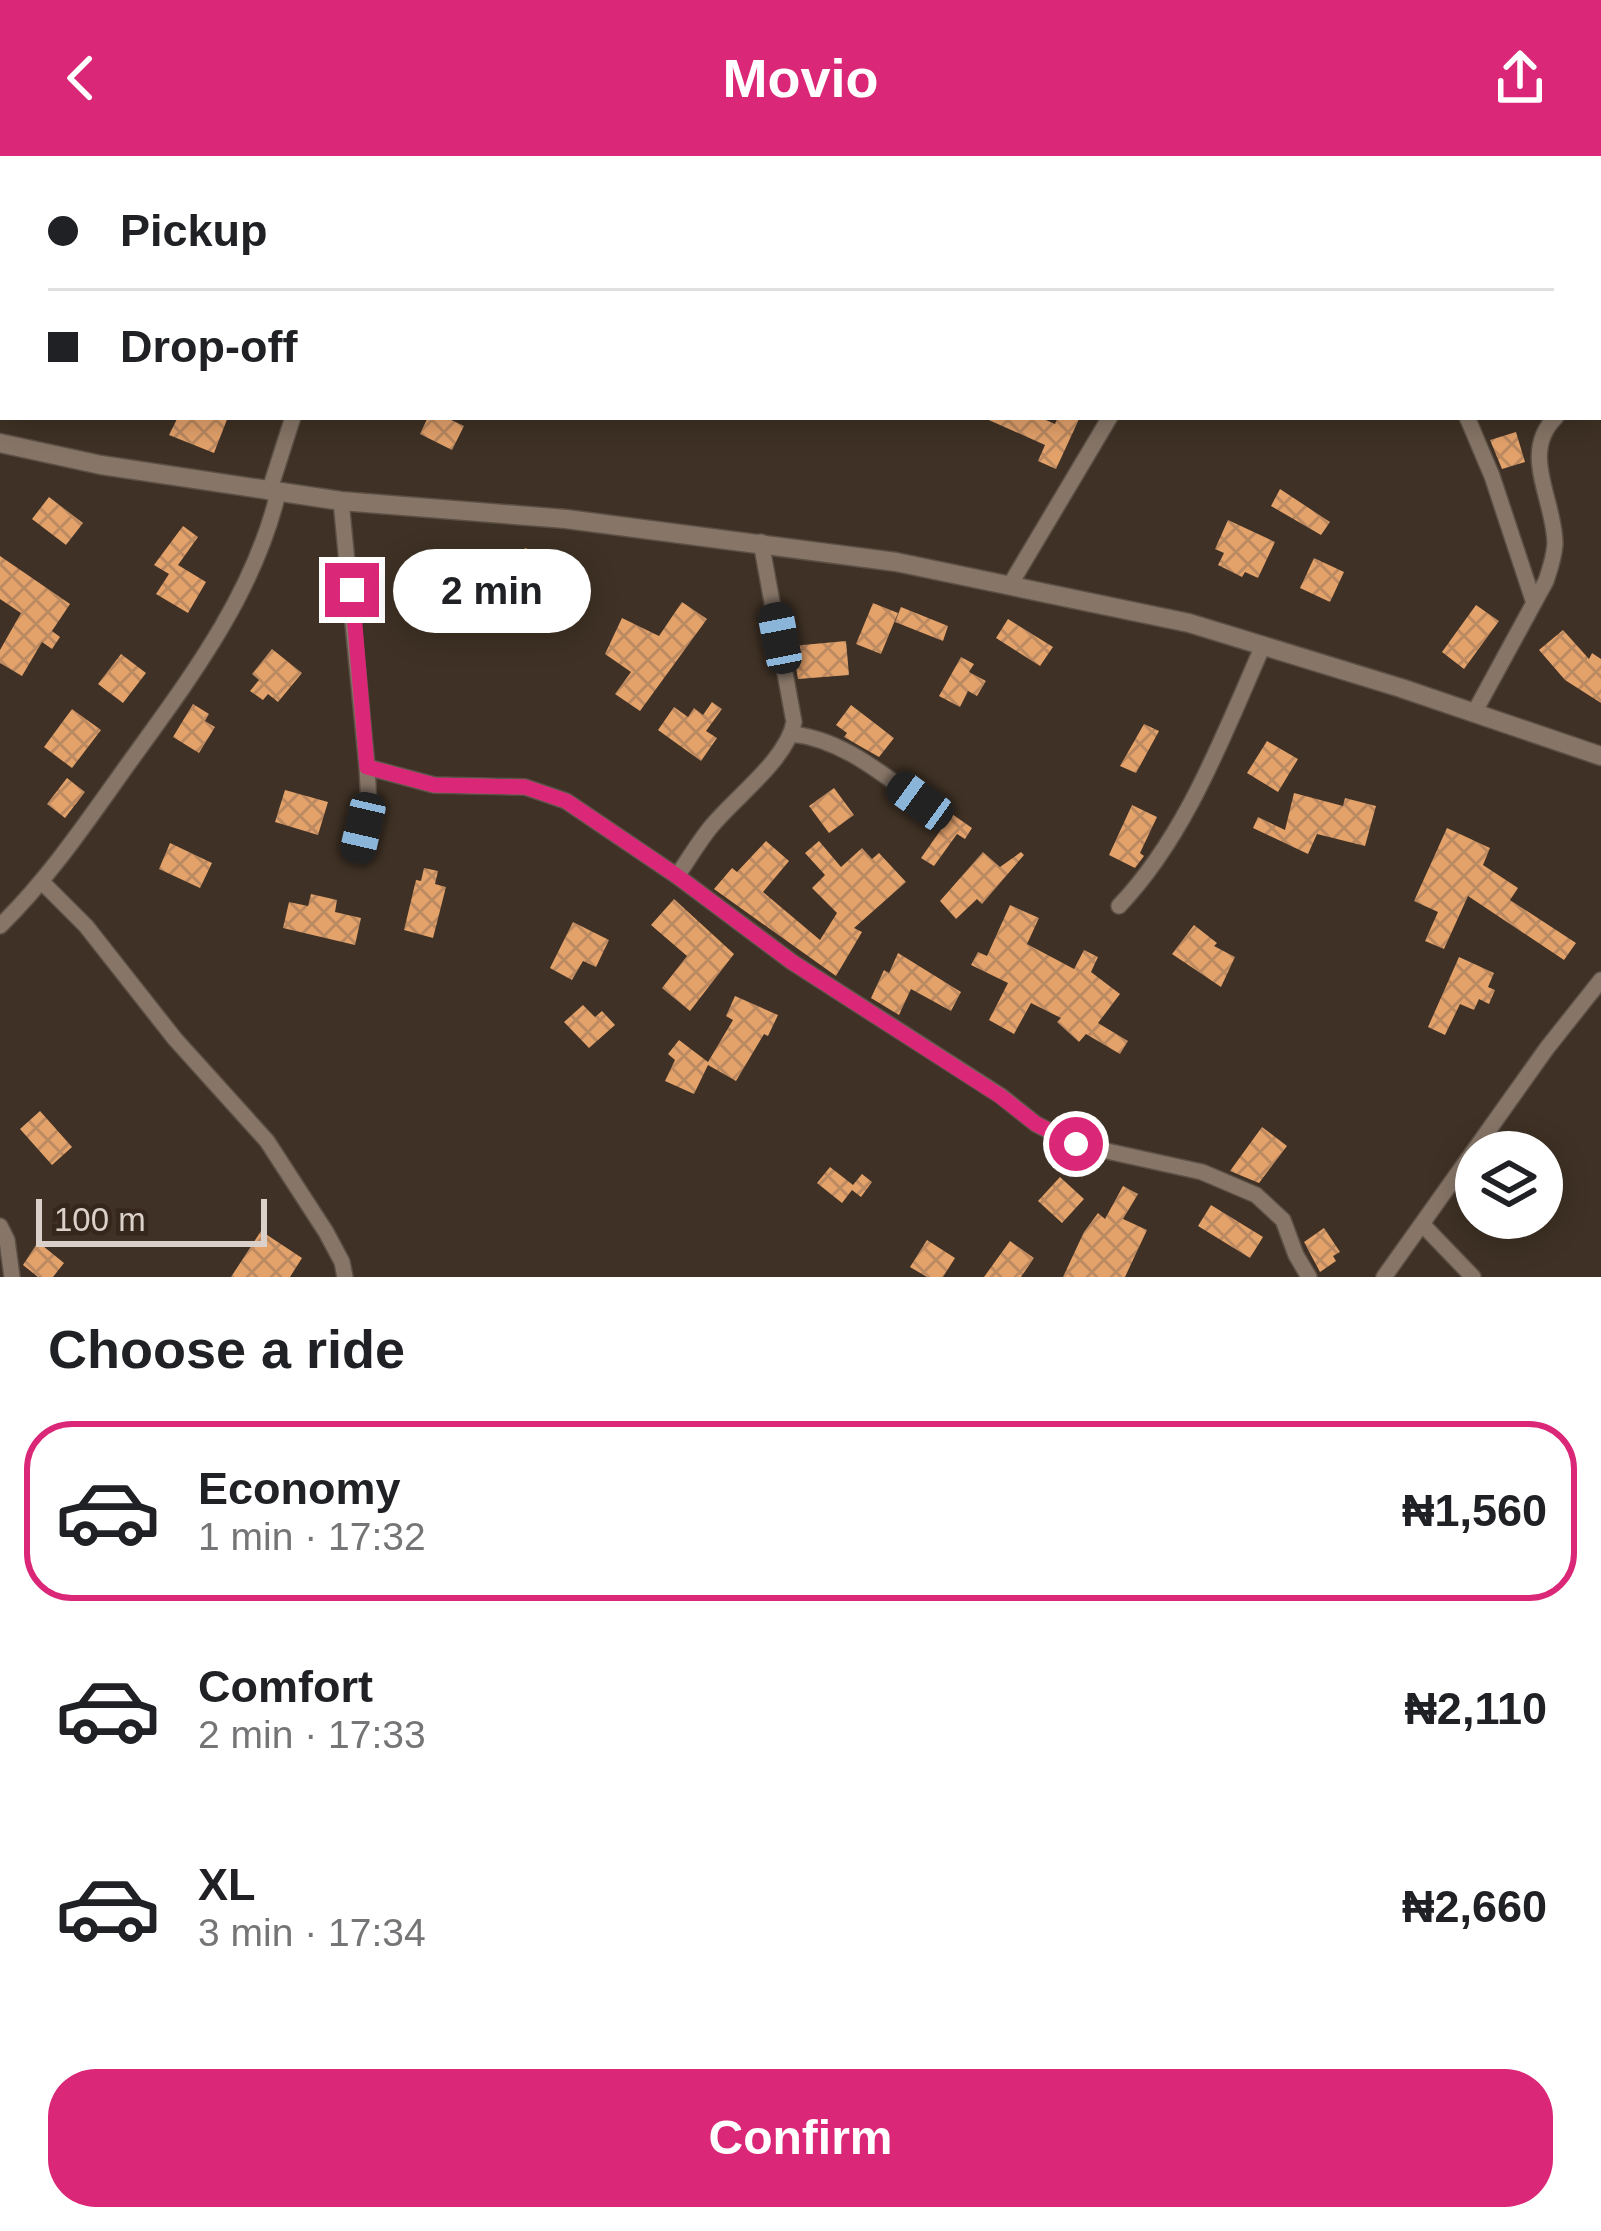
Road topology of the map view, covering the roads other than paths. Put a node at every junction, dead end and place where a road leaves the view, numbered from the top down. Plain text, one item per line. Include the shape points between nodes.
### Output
1 (292, 420) edge
2 (1108, 420) edge
3 (1468, 420) edge
4 (1554, 420) edge
5 (0, 442) edge
6 (274, 492) junction
7 (341, 501) junction
8 (761, 542) junction
9 (1010, 585) junction
10 (1534, 603) junction
11 (1262, 648) junction
12 (1474, 712) junction
13 (792, 734) junction
14 (1601, 756) edge
15 (367, 767) junction
16 (920, 801) dead end
17 (358, 852) dead end
18 (677, 876) junction
19 (43, 883) junction
20 (1119, 906) dead end
21 (0, 926) edge
22 (1601, 980) edge
23 (1423, 1225) junction
24 (0, 1226) edge
25 (12, 1277) edge
26 (345, 1277) edge
27 (1310, 1277) edge
28 (1384, 1277) edge
29 (1473, 1277) edge

1 - 6 street
2 - 9 street
3 - 10 street
4 - 10 street via 1539,441 1538,460 1553,559
5 - 6 street
6 - 7 street
6 - 19 street via 268,531 231,615
7 - 8 street
7 - 15 street
8 - 9 street
8 - 13 street
9 - 11 street via 1189,623
10 - 12 street
11 - 12 street
11 - 20 street via 1153,868
12 - 14 street
13 - 16 street via 836,746
13 - 18 street
15 - 17 street
15 - 18 street via 434,785 525,787 566,801
18 - 27 street via 1036,1124 1076,1144 1202,1172 1256,1195 1283,1220
19 - 21 street
19 - 26 street via 267,1141
22 - 23 street
23 - 28 street
23 - 29 street
24 - 25 street

